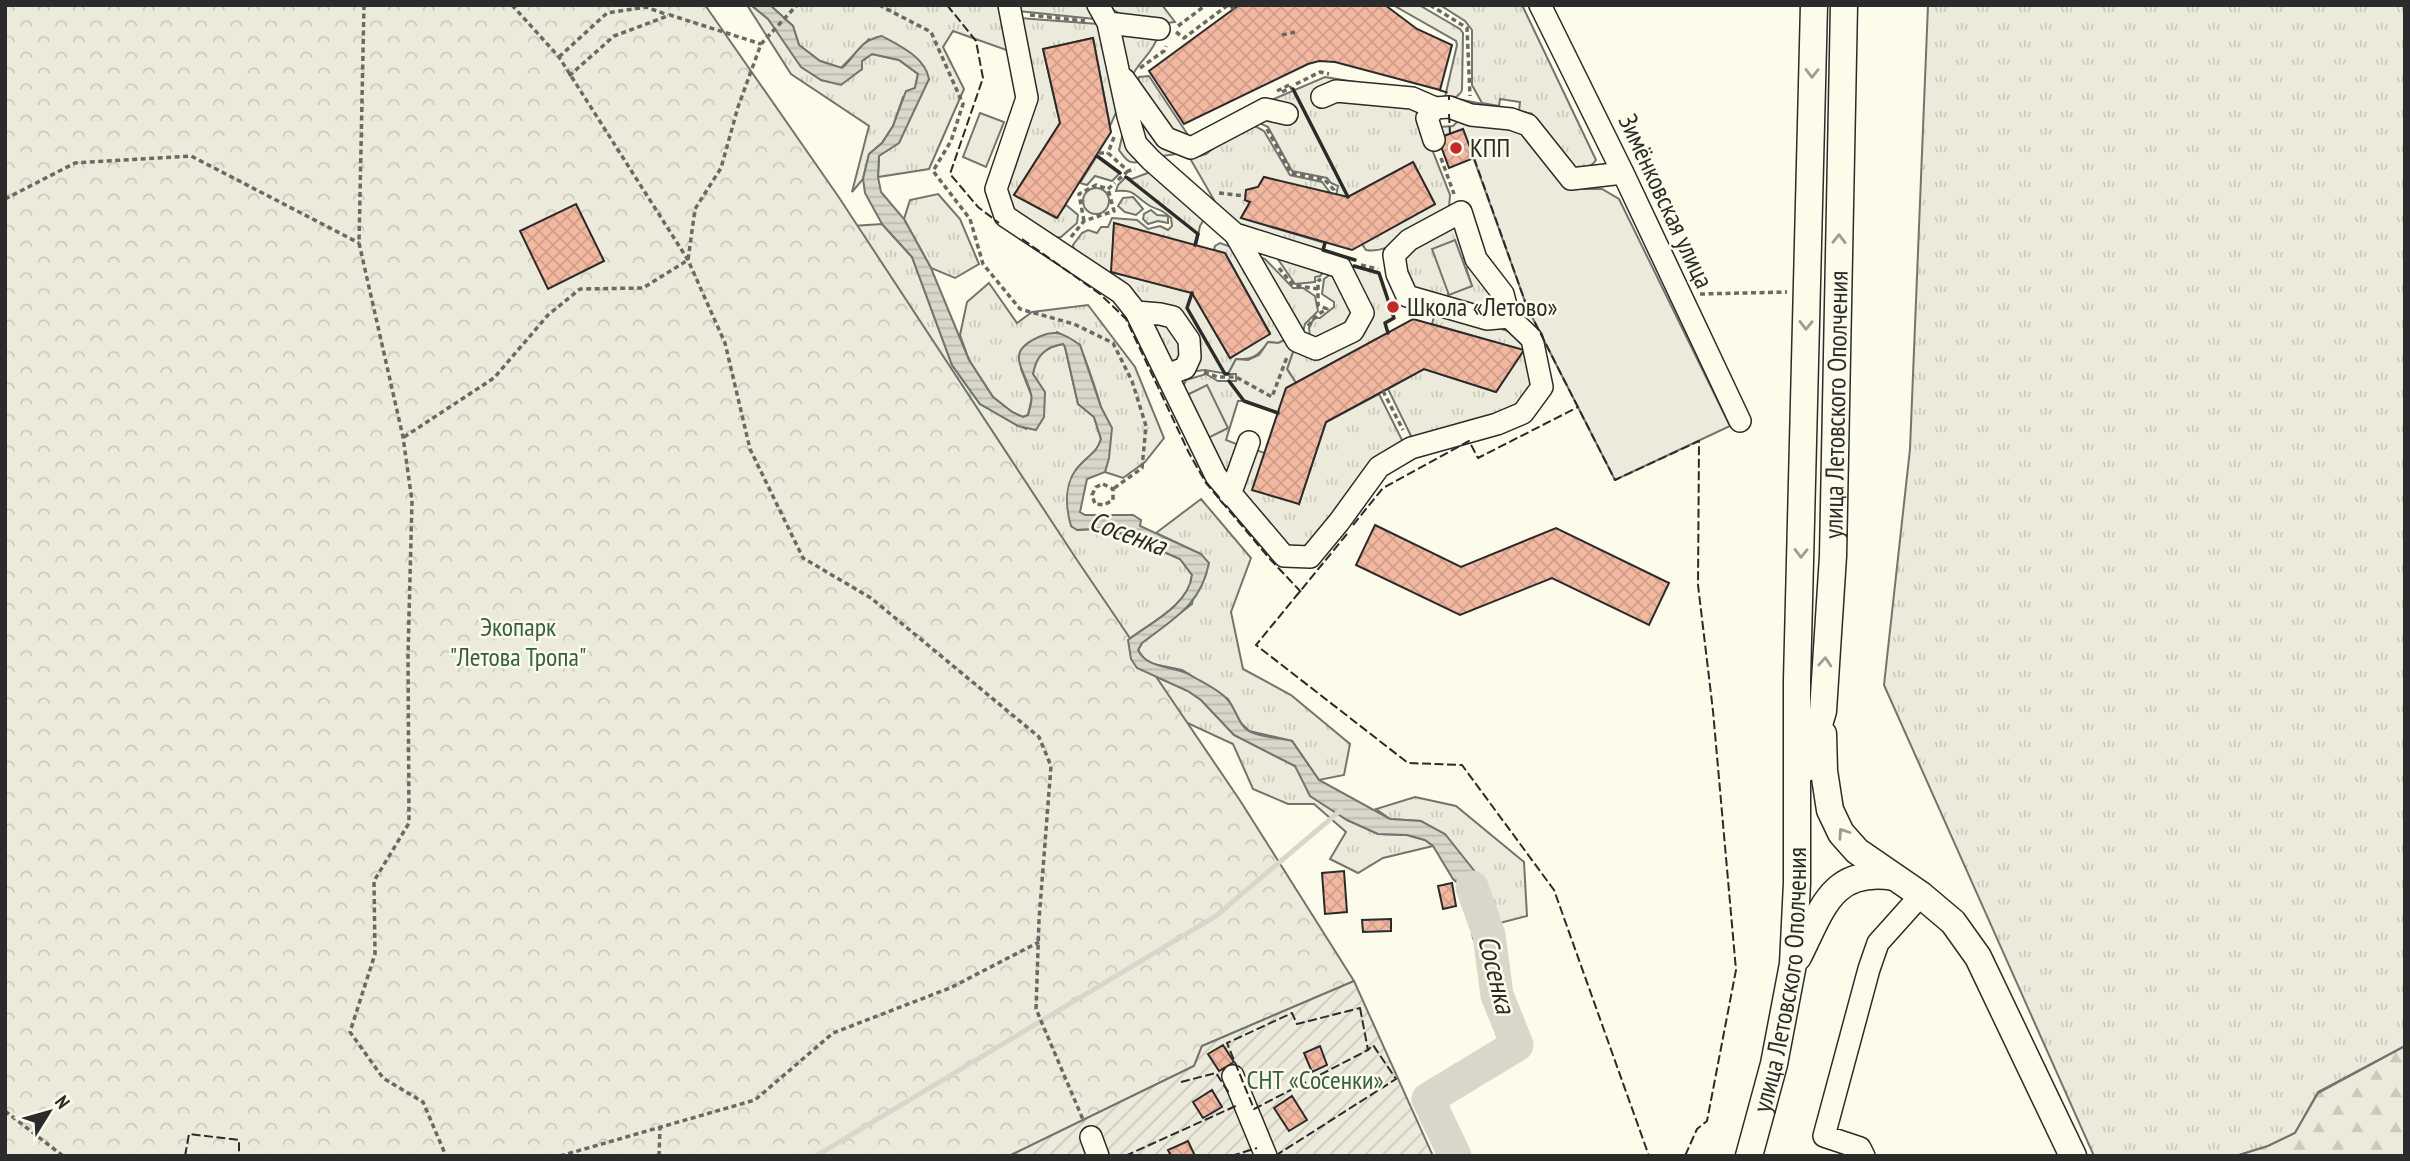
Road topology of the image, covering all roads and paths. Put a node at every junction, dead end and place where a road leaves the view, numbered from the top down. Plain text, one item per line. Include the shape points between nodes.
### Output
1 (364, 5) edge
2 (512, 5) edge
3 (797, 5) edge
4 (1206, 5) edge
5 (1430, 5) edge
6 (1540, 5) edge
7 (1814, 5) edge
8 (1844, 5) edge
9 (1009, 9) edge
10 (1103, 14) edge
11 (670, 15) junction
12 (1169, 27) joint
13 (1295, 32) dead end
14 (1282, 35) dead end
15 (761, 44) junction
16 (559, 57) junction
17 (1118, 72) junction
18 (569, 76) junction
19 (1291, 84) dead end
20 (1272, 93) dead end
21 (1322, 97) dead end
22 (1435, 108) junction
23 (1287, 114) dead end
24 (1471, 115) junction
25 (1246, 119) junction
26 (1434, 139) joint
27 (1099, 153) dead end
28 (1108, 153) dead end
29 (1128, 171) dead end
30 (1623, 173) junction
31 (1108, 189) junction
32 (1210, 192) dead end
33 (1333, 195) dead end
34 (1245, 196) dead end
35 (5, 199) edge
36 (1461, 212) junction
37 (1084, 221) junction
38 (1235, 234) junction
39 (359, 243) junction
40 (1060, 251) junction
41 (688, 260) junction
42 (1354, 263) dead end
43 (1374, 268) dead end
44 (1677, 289) junction
45 (1789, 292) dead end
46 (1136, 312) junction
47 (1510, 317) junction
48 (1167, 375) junction
49 (1218, 377) dead end
50 (1236, 377) dead end
51 (1383, 391) dead end
52 (1740, 421) dead end
53 (403, 437) junction
54 (1249, 442) dead end
55 (1411, 448) junction
56 (1113, 489) joint
57 (1230, 495) junction
58 (1822, 711) junction
59 (1796, 799) junction
60 (1894, 877) junction
61 (1921, 895) junction
62 (1039, 942) junction
63 (1793, 964) junction
64 (1233, 1076) dead end
65 (5, 1111) edge
66 (660, 1128) junction
67 (1094, 1146) edge
68 (1821, 1146) edge
69 (63, 1156) edge
70 (446, 1156) edge
71 (560, 1156) edge
72 (659, 1156) edge
73 (1266, 1156) edge
74 (1749, 1156) edge
75 (1864, 1156) edge
76 (2073, 1156) edge

1 - 39 path
2 - 16 path
3 - 15 path
4 - 12 path
5 - 24 path via 1467,28
6 - 30 street, Зимёнковская улица
7 -> 59 main road, улица Летовского Ополчения
58 -> 8 main road, улица Летовского Ополчения via 1833,556
9 - 10 path
9 - 40 street via 1027,98 1002,148 996,189 1005,216
10 - 12 street
10 - 17 street
11 - 15 path
11 - 16 path via 646,7 607,13
11 - 18 path via 614,36
13 - 14 path
15 - 41 path via 721,168 695,209
16 - 18 path
17 - 25 street via 1167,138 1191,148
17 - 38 street via 1136,144
18 - 41 path
19 - 20 path
21 - 22 street via 1336,91 1412,98
22 - 24 street via 1449,107
22 - 26 street via 1427,118
23 - 25 street via 1265,109
24 - 30 street via 1528,125 1571,179
25 - 33 path via 1267,129 1291,173 1325,180
26 - 36 path
27 - 28 path
29 - 31 path
30 - 44 street, Зимёнковская улица
31 - 37 path via 1114,211
31 - 37 path via 1097,185 1079,194
32 - 34 path
35 - 39 path via 75,163 191,156
36 - 47 street via 1470,261 1503,294
36 - 47 street via 1409,240 1394,255 1407,296 1487,319
37 - 40 path
38 - 38 street via 1297,341 1316,349 1353,331 1363,313 1340,267
39 - 53 path
40 - 46 street via 1121,293
41 - 53 path via 643,288 579,289 548,315 494,378
41 - 62 path via 725,343 750,449 803,558 871,598 1039,737 1051,766
42 - 43 path
44 - 45 path via 1701,294
44 - 52 street, Зимёнковская улица
46 - 48 street
46 - 48 street via 1173,317 1189,340 1185,368
47 - 55 street via 1532,339 1542,387 1523,413 1499,430
48 - 57 street via 1216,476
49 - 50 path
51 - 55 path
53 - 70 path via 412,501 410,823 374,881 375,954 350,1032 383,1077 424,1102
54 - 57 street
55 - 57 street via 1379,467 1345,526 1310,557 1284,556
56 - 56 path via 1113,500 1095,505 1092,495 1096,487 1103,484
58 - 59 main road, улица Летовского Ополчения
60 -> 58 main road via 1857,851 1830,810
59 - 63 main road, улица Летовского Ополчения
60 - 61 main road
60 - 63 main road via 1874,874 1843,884 1829,898
61 - 68 street via 1878,943
61 - 76 main road via 1953,922 1978,957
62 - 66 path via 950,988 833,1033 755,1100
62 - 67 path via 1036,1009
63 - 74 main road, улица Летовского Ополчения via 1774,1064
64 - 73 street
65 - 69 path
66 - 71 path
66 - 72 path
68 - 75 street via 1860,1148

